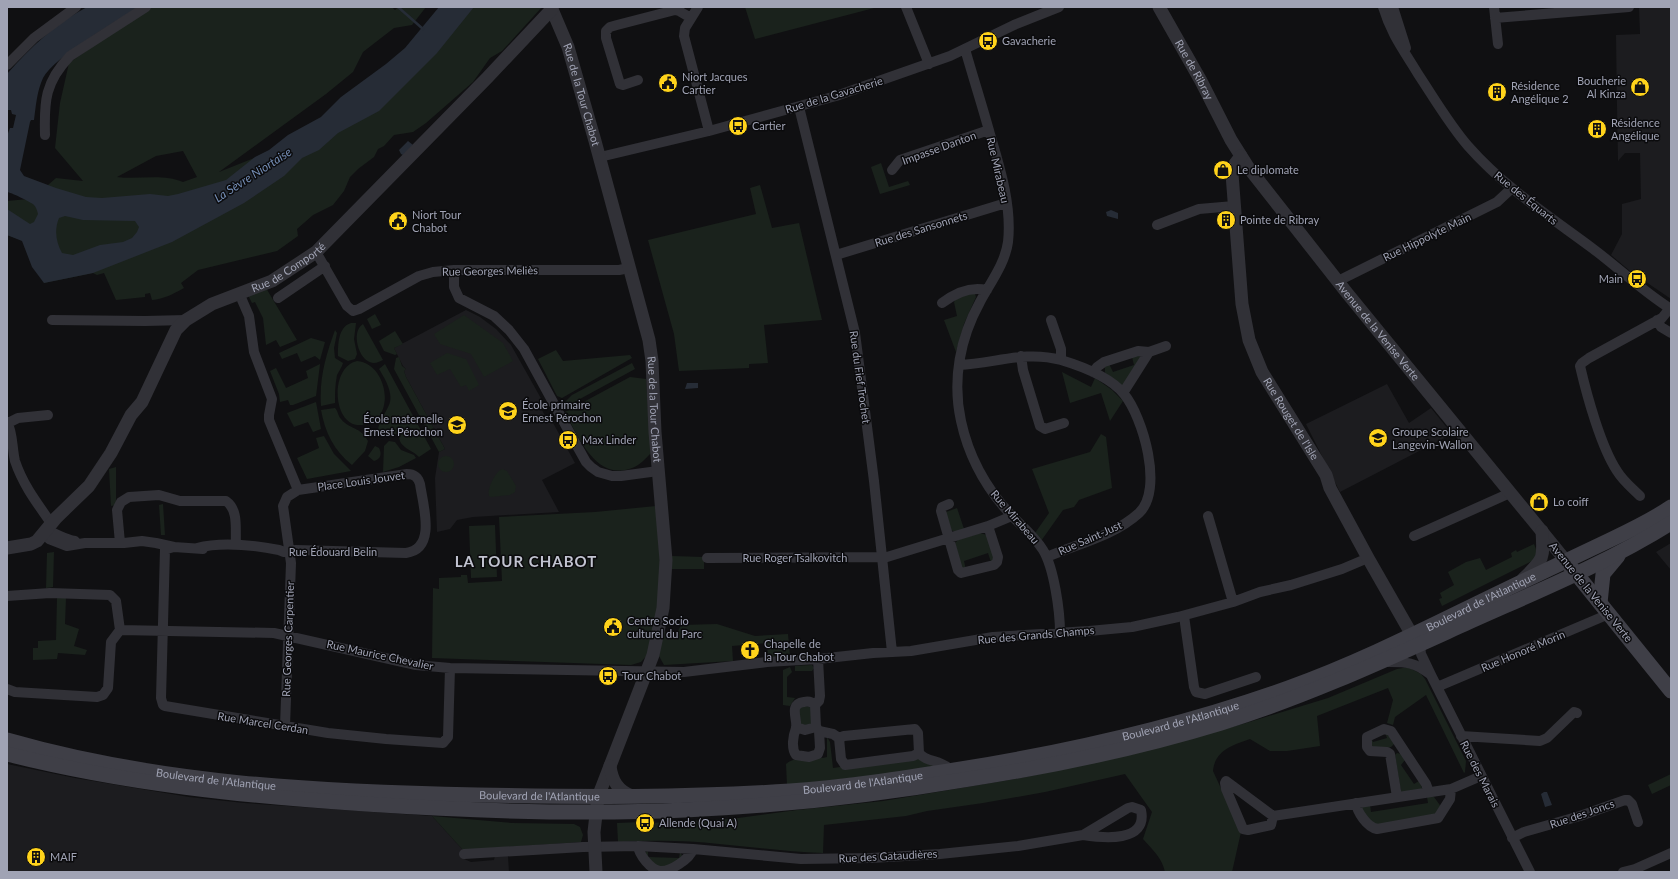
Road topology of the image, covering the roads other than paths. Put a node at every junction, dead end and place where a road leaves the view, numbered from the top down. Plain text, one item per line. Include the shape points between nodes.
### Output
1 (76, 7) edge
2 (146, 7) edge
3 (698, 7) edge
4 (906, 7) edge
5 (1059, 7) edge
6 (1159, 7) edge
7 (1383, 7) edge
8 (1393, 7) edge
9 (1494, 7) edge
10 (1629, 7) edge
11 (551, 8) edge
12 (691, 18) junction
13 (1495, 18) junction
14 (1498, 44) dead end
15 (965, 49) junction
16 (1410, 60) junction
17 (929, 64) junction
18 (7, 65) edge
19 (638, 80) dead end
20 (799, 107) junction
21 (989, 130) junction
22 (709, 131) junction
23 (45, 135) dead end
24 (600, 156) junction
25 (1245, 161) junction
26 (892, 170) dead end
27 (1512, 188) junction
28 (1006, 203) junction
29 (1234, 206) junction
30 (1157, 225) dead end
31 (316, 252) junction
32 (836, 255) junction
33 (325, 266) junction
34 (629, 268) junction
35 (454, 270) junction
36 (1338, 281) junction
37 (987, 290) junction
38 (239, 293) junction
39 (278, 298) dead end
40 (942, 303) dead end
41 (1671, 309) edge
42 (52, 320) dead end
43 (186, 320) junction
44 (1051, 320) dead end
45 (1657, 320) junction
46 (1671, 333) edge
47 (1166, 346) dead end
48 (1149, 352) junction
49 (1021, 356) junction
50 (1061, 360) junction
51 (959, 365) junction
52 (1093, 372) junction
53 (1123, 393) junction
54 (48, 415) dead end
55 (8, 422) edge
56 (1064, 423) dead end
57 (11, 460) edge
58 (658, 471) junction
59 (298, 490) junction
60 (1510, 493) junction
61 (1640, 496) dead end
62 (949, 504) dead end
63 (1671, 507) edge
64 (1012, 516) junction
65 (1208, 516) dead end
66 (1671, 524) edge
67 (48, 526) junction
68 (988, 526) junction
69 (1542, 531) junction
70 (1414, 536) dead end
71 (948, 538) junction
72 (122, 543) junction
73 (7, 544) edge
74 (236, 544) junction
75 (251, 547) junction
76 (7, 548) edge
77 (170, 548) junction
78 (197, 548) junction
79 (289, 551) junction
80 (416, 551) joint
81 (1621, 552) junction
82 (883, 557) junction
83 (1047, 557) junction
84 (707, 558) dead end
85 (1368, 558) junction
86 (1566, 561) junction
87 (1576, 574) junction
88 (1519, 583) junction
89 (7, 596) edge
90 (1233, 602) junction
91 (1604, 608) junction
92 (1184, 616) junction
93 (120, 630) junction
94 (163, 631) junction
95 (1060, 633) junction
96 (288, 636) junction
97 (1416, 640) junction
98 (892, 652) junction
99 (818, 660) junction
100 (1381, 662) junction
101 (450, 668) junction
102 (647, 670) junction
103 (1431, 675) junction
104 (1256, 677) dead end
105 (1437, 687) junction
106 (7, 689) edge
107 (1671, 691) edge
108 (815, 705) junction
109 (1577, 713) dead end
110 (285, 726) junction
111 (796, 727) junction
112 (817, 729) junction
113 (1461, 736) junction
114 (839, 738) junction
115 (7, 740) edge
116 (1400, 746) junction
117 (919, 753) junction
118 (7, 754) edge
119 (1390, 754) junction
120 (610, 766) junction
121 (952, 771) junction
122 (1481, 776) junction
123 (1451, 789) junction
124 (1429, 792) junction
125 (632, 796) junction
126 (598, 797) junction
127 (1396, 797) junction
128 (1356, 803) junction
129 (595, 812) junction
130 (1273, 816) junction
131 (1638, 822) dead end
132 (1083, 835) junction
133 (1512, 838) junction
134 (638, 846) junction
135 (594, 847) junction
136 (692, 849) junction
137 (1671, 853) edge
138 (464, 854) dead end
139 (596, 872) edge
140 (1530, 872) edge
141 (1623, 872) edge

1 - 18 street via 34,38
2 - 23 street via 70,56 62,65 49,84
3 - 12 street
4 - 17 street
5 - 15 street, Rue de la Gavacherie
6 - 25 street, Rue de Ribray via 1227,133
7 - 16 street, Rue des Équarts via 1393,34
8 - 16 street, Rue des Équarts
9 - 13 street
10 - 13 street
11 - 24 street, Rue de la Tour Chabot via 568,47
11 - 31 street, Rue de Comporté via 487,78
12 - 19 street via 675,10 617,25 606,31 620,84
12 - 22 street via 684,36
13 - 14 street
15 - 17 street, Rue de la Gavacherie
15 - 21 street, Rue Mirabeau
16 - 27 street, Rue des Équarts via 1468,145
17 - 20 street, Rue de la Gavacherie
20 - 22 street, Rue de la Gavacherie
20 - 32 street, Rue du Fief Trochet
21 - 26 street, Impasse Danton via 900,160
21 - 28 street, Rue Mirabeau
22 - 24 street, Rue de la Gavacherie
24 - 34 street, Rue de la Tour Chabot
25 - 29 street, Rue Rouget de l'Isle via 1236,161 1232,171
25 - 36 street, Avenue de la Venise Verte
27 - 36 street, Rue Hippolyte Main via 1497,202
27 - 41 street, Rue des Équarts
28 - 32 street, Rue des Sansonnets
28 - 37 street, Rue Mirabeau via 1008,243 1001,264
29 - 30 street via 1199,209
29 - 85 street, Rue Rouget de l'Isle via 1242,304 1249,340 1262,372 1326,474 1330,488
31 - 33 street
31 - 38 street, Rue de Comporté via 272,281
32 - 82 street, Rue du Fief Trochet via 855,333
33 - 35 street, Rue Georges Meliès via 347,306 353,311 420,276
33 - 39 street
34 - 35 street, Rue Georges Meliès
34 - 58 street, Rue de la Tour Chabot via 652,361
35 - 58 street via 454,287 459,298 494,316 524,349 586,462 598,472 612,476
36 - 60 street, Avenue de la Venise Verte
37 - 40 street via 970,289 952,295
37 - 51 street, Rue Mirabeau via 970,321
38 - 43 street, Rue de Comporté via 212,304
38 - 59 street via 249,316 254,352 272,399 269,420
41 - 45 street
42 - 43 street
43 - 67 street, Rue de Comporté via 176,330 142,402 131,415 111,453 89,486
44 - 50 street
45 - 46 street via 1661,327
45 - 61 street via 1589,358 1580,366 1594,415 1612,462 1624,480
47 - 48 street
48 - 52 street via 1138,351 1104,362
48 - 53 street
49 - 50 street, Rue Saint-Just
49 - 51 street, Rue Saint-Just
49 - 56 street via 1040,426 1045,429
50 - 52 street, Rue Saint-Just
51 - 64 street, Rue Mirabeau via 958,405 969,449 981,475
52 - 53 street, Rue Saint-Just via 1104,377
53 - 83 street, Rue Saint-Just via 1136,414 1146,440 1150,487 1145,505 1139,513 1112,530
54 - 55 street via 18,418
55 - 57 street, Rue Édouard Belin
57 - 67 street, Rue Édouard Belin
58 - 102 street, Rue de la Tour Chabot via 666,560 665,583 659,630
59 - 79 street via 287,497 283,506
59 - 80 street, Place Louis Jouvet via 407,474 415,476 420,484 426,536
60 - 69 street, Avenue de la Venise Verte
60 - 70 street
62 - 71 street via 942,507 941,511
63 - 86 main road, Boulevard de l'Atlantique via 1630,531
64 - 68 street, Rue Roger Tsalkovitch
64 - 83 street, Rue Mirabeau via 1039,543
65 - 90 street
66 - 81 main road, Boulevard de l'Atlantique
67 - 72 street, Rue Édouard Belin via 49,539 53,542 72,546 85,543
67 - 73 street, Rue de Comporté
67 - 76 street, Rue de Comporté via 32,544
68 - 71 street, Rue Roger Tsalkovitch
68 - 71 street via 998,557 994,565 961,574
69 - 86 street, Avenue de la Venise Verte
69 - 88 street via 1542,559
71 - 82 street, Rue Roger Tsalkovitch
72 - 74 street via 117,510 121,502 129,497 159,495 180,501 226,501 232,506 234,513
72 - 77 street, Rue Édouard Belin via 142,548
74 - 75 street, Rue Édouard Belin
74 - 78 street, Rue Édouard Belin via 214,544
75 - 78 street, Rue Édouard Belin via 222,551
75 - 79 street, Rue Édouard Belin
77 - 78 street, Rue Édouard Belin
77 - 94 street, Rue Marcel Cerdan
79 - 80 street, Rue Édouard Belin
79 - 96 street, Rue Georges Carpentier via 291,562
81 - 87 main road, Boulevard de l'Atlantique
81 - 91 main road via 1603,574 1601,582
82 - 84 street, Rue Roger Tsalkovitch
82 - 98 street, Rue du Fief Trochet
83 - 95 street, Rue Mirabeau
85 - 90 street, Rue des Grands Champs via 1342,569
85 - 97 street, Rue Rouget de l'Isle
86 - 87 main road, Avenue de la Venise Verte
86 - 88 main road, Boulevard de l'Atlantique
87 - 91 main road, Avenue de la Venise Verte
87 - 97 main road, Boulevard de l'Atlantique
88 - 97 main road, Boulevard de l'Atlantique
89 - 93 street via 50,593 110,595 116,601
90 - 92 street, Rue des Grands Champs
91 - 105 street, Rue Honoré Morin
91 - 107 main road, Avenue de la Venise Verte
92 - 95 street, Rue des Grands Champs via 1137,626
92 - 104 street via 1196,692 1205,694
93 - 94 street, Rue Maurice Chevalier
93 - 106 street via 111,642 108,688 103,695 14,692
94 - 96 street, Rue Maurice Chevalier via 274,633
94 - 110 street, Rue Marcel Cerdan via 163,705 168,708
95 - 98 street, Rue des Grands Champs via 993,637 920,650
96 - 101 street, Rue Maurice Chevalier via 416,665
96 - 110 street, Rue Georges Carpentier
97 - 100 main road, Boulevard de l'Atlantique
97 - 103 street, Rue des Marais
97 - 121 main road, Boulevard de l'Atlantique via 1199,717 1084,746
98 - 99 street, Rue des Grands Champs
99 - 102 street, Rue des Grands Champs via 767,662 684,672
99 - 108 street via 820,696
100 - 103 street via 1409,662
100 - 129 main road, Boulevard de l'Atlantique via 1308,693 1218,724 1119,750 1025,770 919,788 814,800 683,810
101 - 102 street, Rue Maurice Chevalier
101 - 110 street, Rue Marcel Cerdan via 448,737 443,743 371,738
102 - 120 street, Rue de la Tour Chabot
103 - 105 street, Rue des Marais
105 - 113 street, Rue des Marais
108 - 111 street via 807,702 796,706
108 - 112 street
109 - 113 street via 1574,712 1548,738 1540,741
111 - 112 street via 805,730
111 - 112 street via 793,735 794,751 799,756 818,754 820,748
112 - 114 street
113 - 122 street, Rue des Marais
114 - 117 street via 915,729 918,733
114 - 117 street via 841,759 845,765
115 - 126 main road, Boulevard de l'Atlantique via 115,766 236,782 350,791
116 - 119 street
116 - 119 street via 1391,731 1386,728 1367,737 1367,747 1370,751
116 - 124 street
117 - 121 street via 944,764
118 - 129 main road, Boulevard de l'Atlantique via 115,778 236,794 489,811
119 - 127 street
120 - 125 street via 614,782 621,790
120 - 126 street, Rue de la Tour Chabot
121 - 125 main road, Boulevard de l'Atlantique via 819,788
122 - 123 street
122 - 133 street, Rue des Marais
123 - 124 street
123 - 128 street via 1450,799 1438,818 1376,829 1372,828 1358,812
124 - 127 street
125 - 126 main road, Boulevard de l'Atlantique
126 - 129 street, Rue de la Tour Chabot
127 - 128 street
128 - 130 street
129 - 135 street, Rue de la Tour Chabot
130 - 130 street via 1226,781 1225,782 1243,829 1271,825
131 - 133 street, Rue des Joncs via 1632,804 1625,800
132 - 132 street, Rue des Gataudières via 1128,808 1141,810 1141,824 1138,830 1132,833 1102,838
132 - 136 street, Rue des Gataudières via 979,850 871,858 801,859
133 - 140 street, Rue des Marais
134 - 135 street, Rue des Gataudières
134 - 136 street, Rue des Gataudières
134 - 136 street via 641,855 652,867 661,871 684,860
135 - 138 street, Rue des Gataudières
135 - 139 street, Rue de la Tour Chabot
137 - 141 street

